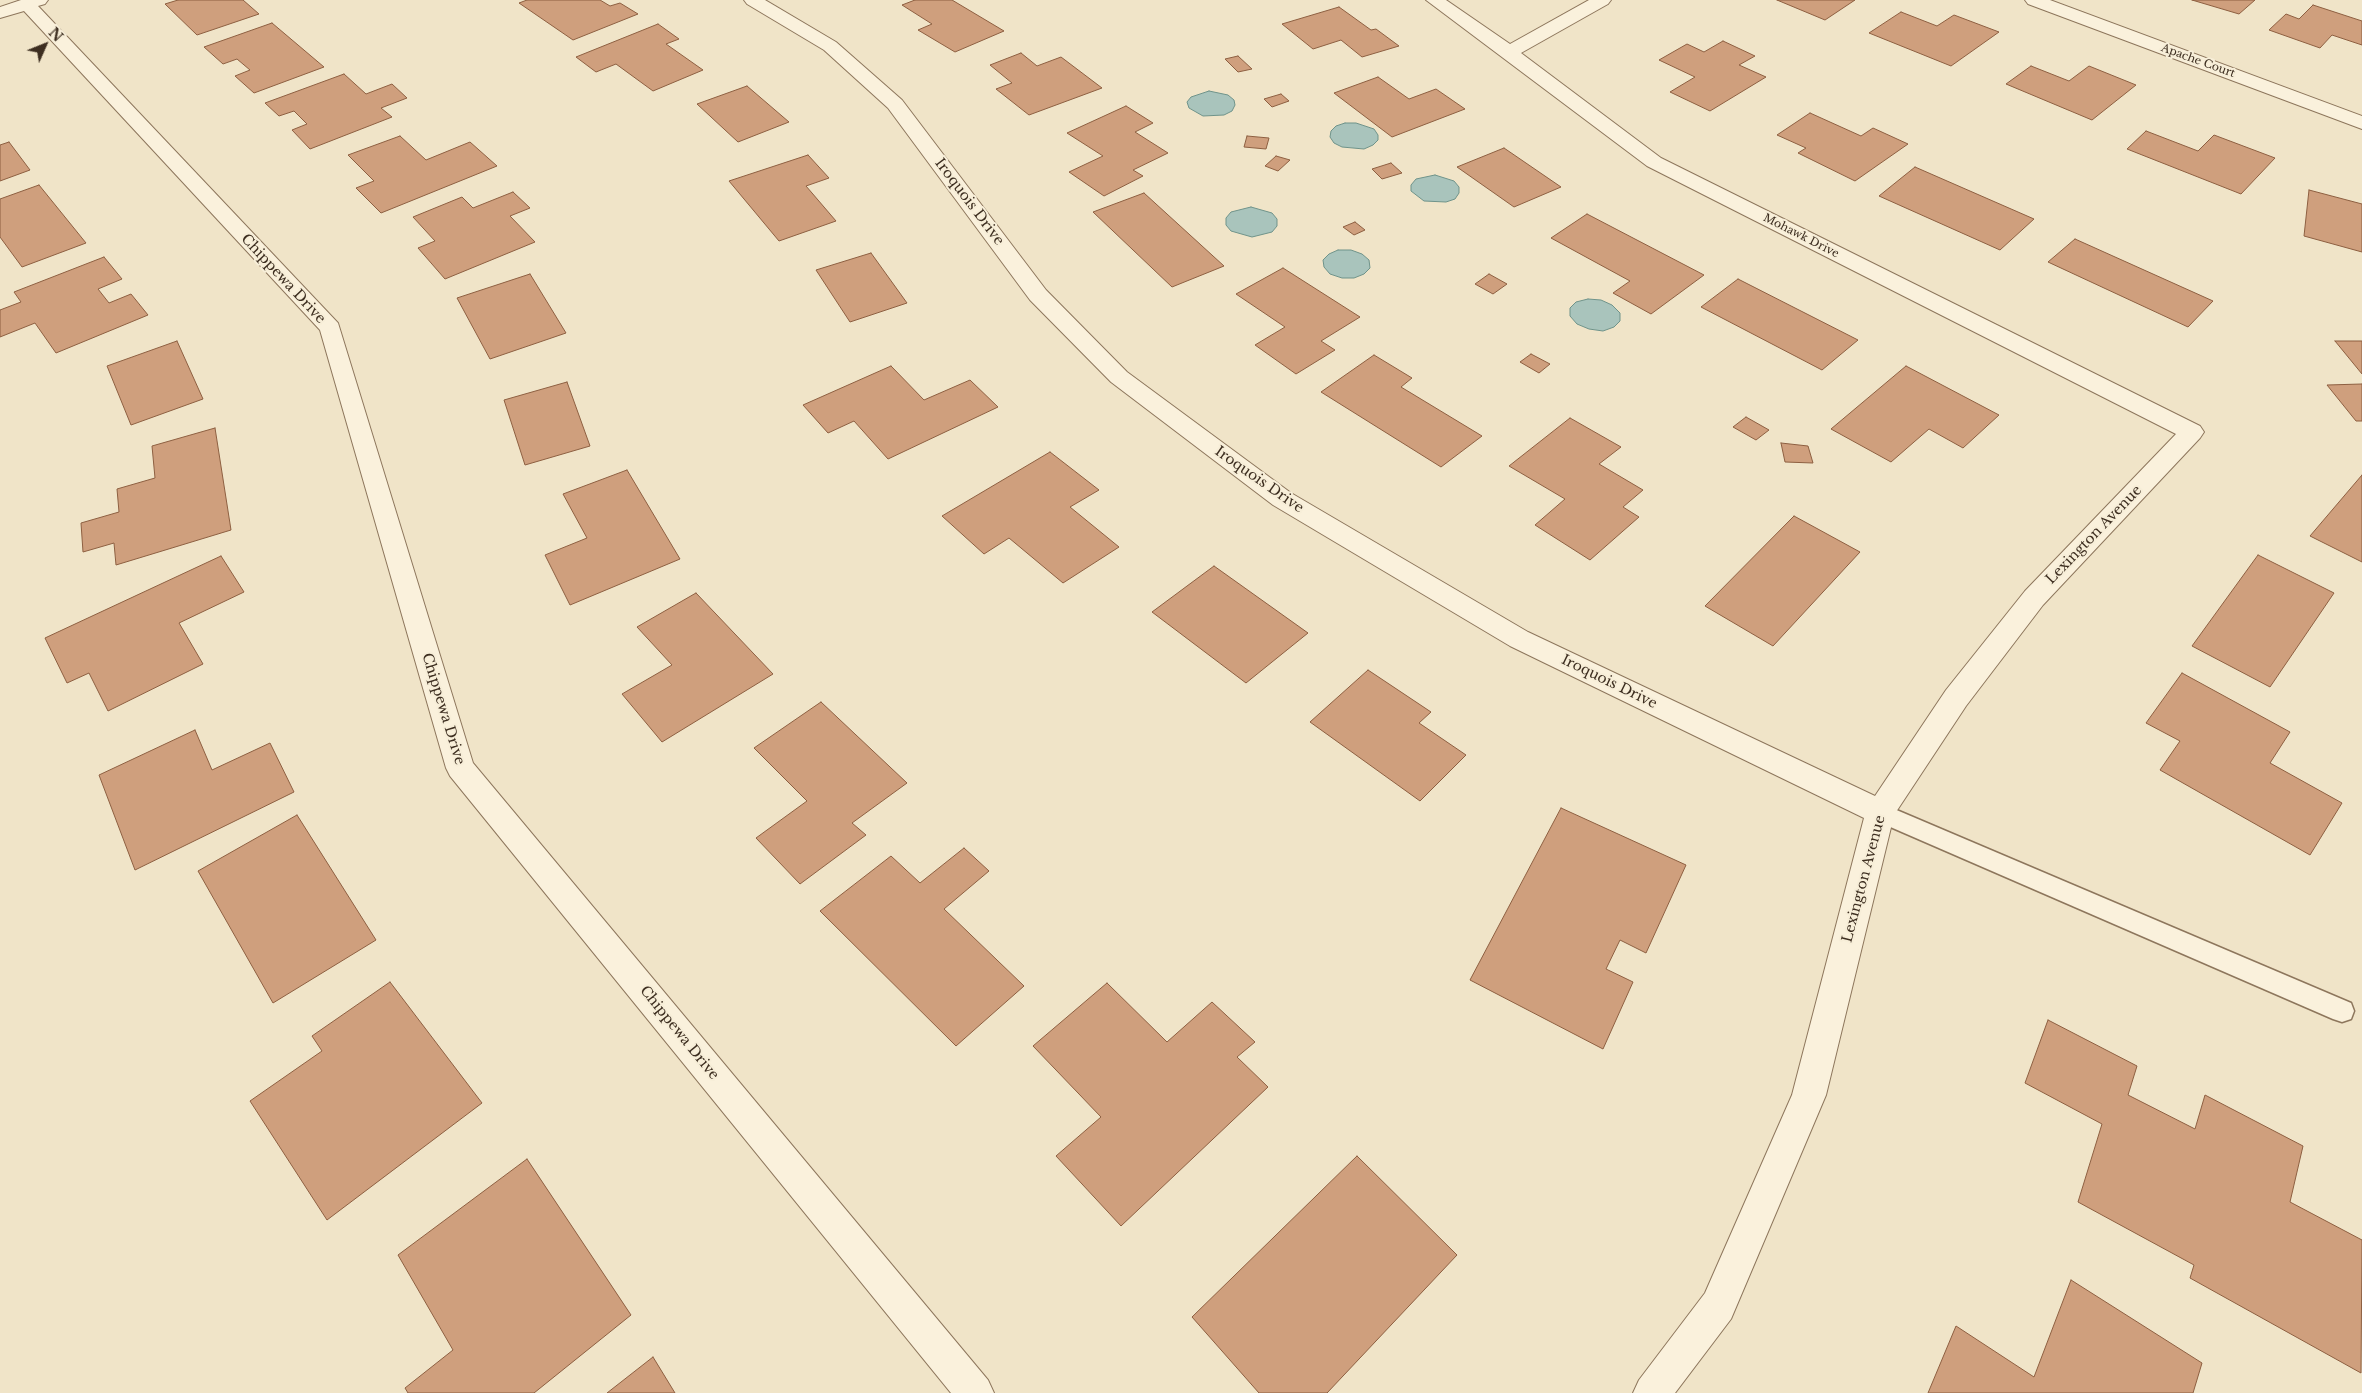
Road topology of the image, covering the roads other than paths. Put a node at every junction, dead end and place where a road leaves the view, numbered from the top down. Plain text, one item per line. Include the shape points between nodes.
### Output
1 (753, 0) edge
2 (1435, 0) edge
3 (1602, 0) edge
4 (2034, 0) edge
5 (33, 2) edge
6 (0, 12) edge
7 (1509, 52) junction
8 (2362, 123) edge
9 (2192, 432) joint
10 (1880, 812) junction
11 (2342, 1011) dead end
12 (975, 1393) edge
13 (1652, 1393) edge

1 - 10 street, Iroquois Drive via 830,46 895,104 1038,295 1120,377 1282,499 1519,639
2 - 7 street, Mohawk Drive
3 - 7 street
4 - 8 street, Apache Court
5 - 6 street
5 - 12 street, Chippewa Drive via 330,328 460,768
7 - 9 street, Mohawk Drive via 1654,162
9 - 10 street, Lexington Avenue via 2034,598 1956,698
10 - 11 lane
10 - 13 street, Lexington Avenue via 1809,1096 1718,1306

